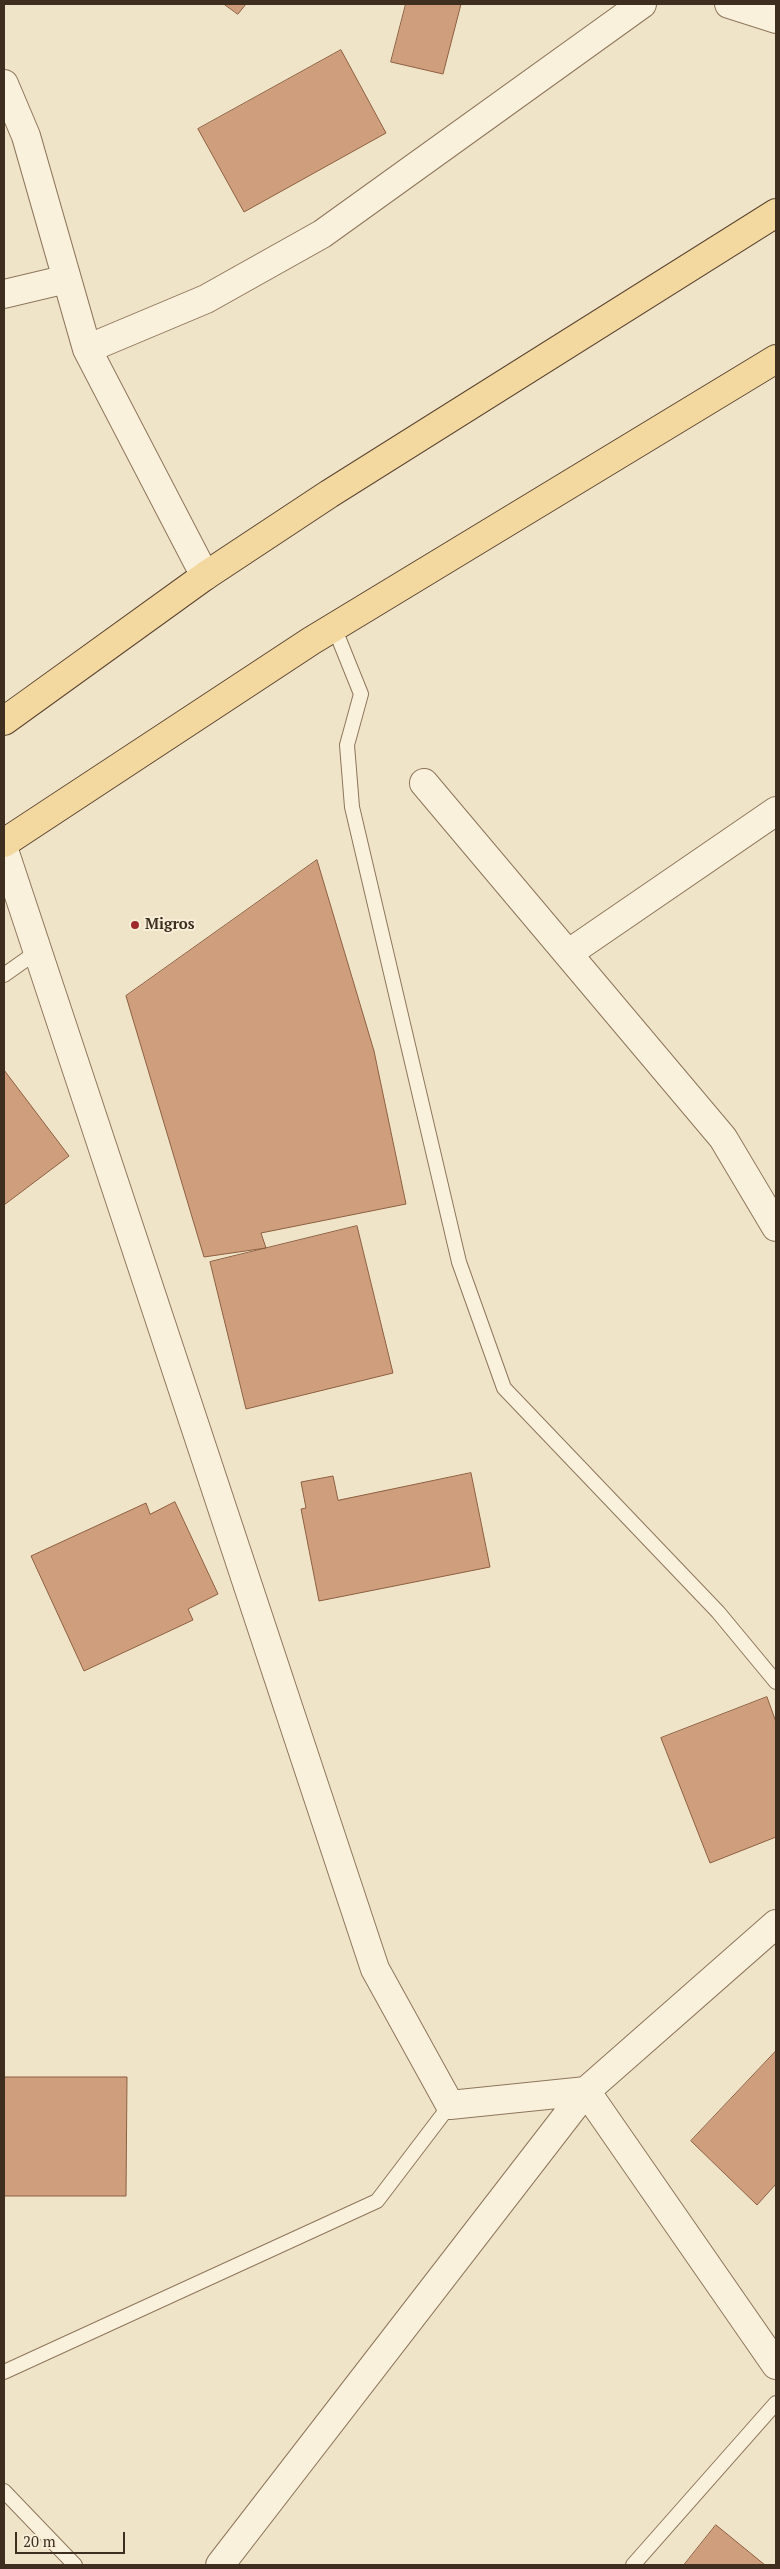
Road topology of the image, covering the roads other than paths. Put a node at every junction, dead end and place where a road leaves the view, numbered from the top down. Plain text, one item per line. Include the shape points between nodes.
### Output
1 (642, 4) edge
2 (729, 4) edge
3 (776, 19) edge
4 (4, 84) edge
5 (776, 212) edge
6 (67, 279) junction
7 (4, 294) edge
8 (87, 349) junction
9 (776, 359) edge
10 (205, 576) junction
11 (334, 627) junction
12 (4, 721) edge
13 (424, 783) dead end
14 (776, 810) edge
15 (4, 843) edge
16 (4, 850) edge
17 (38, 951) junction
18 (569, 953) junction
19 (4, 975) edge
20 (776, 1227) edge
21 (776, 1682) edge
22 (776, 1924) edge
23 (586, 2091) junction
24 (450, 2105) junction
25 (776, 2365) edge
26 (4, 2372) edge
27 (776, 2402) edge
28 (4, 2491) edge
29 (76, 2565) edge
30 (220, 2565) edge
31 (633, 2565) edge

1 - 8 street via 322,234 206,299
2 - 3 street
4 - 6 street via 26,136
5 - 10 main road
6 - 7 street
6 - 8 street
8 - 10 street
9 - 11 main road
10 - 12 main road
11 - 15 main road
11 - 21 lane via 361,694 347,744 352,807 459,1262 504,1388 718,1612
13 - 18 street
14 - 18 street
16 - 17 street
17 - 19 lane
17 - 24 street via 376,1969
18 - 20 street via 723,1138
22 - 23 street
23 - 24 street
23 - 25 street
23 - 30 street
24 - 26 lane via 377,2201
27 - 31 lane
28 - 29 lane

